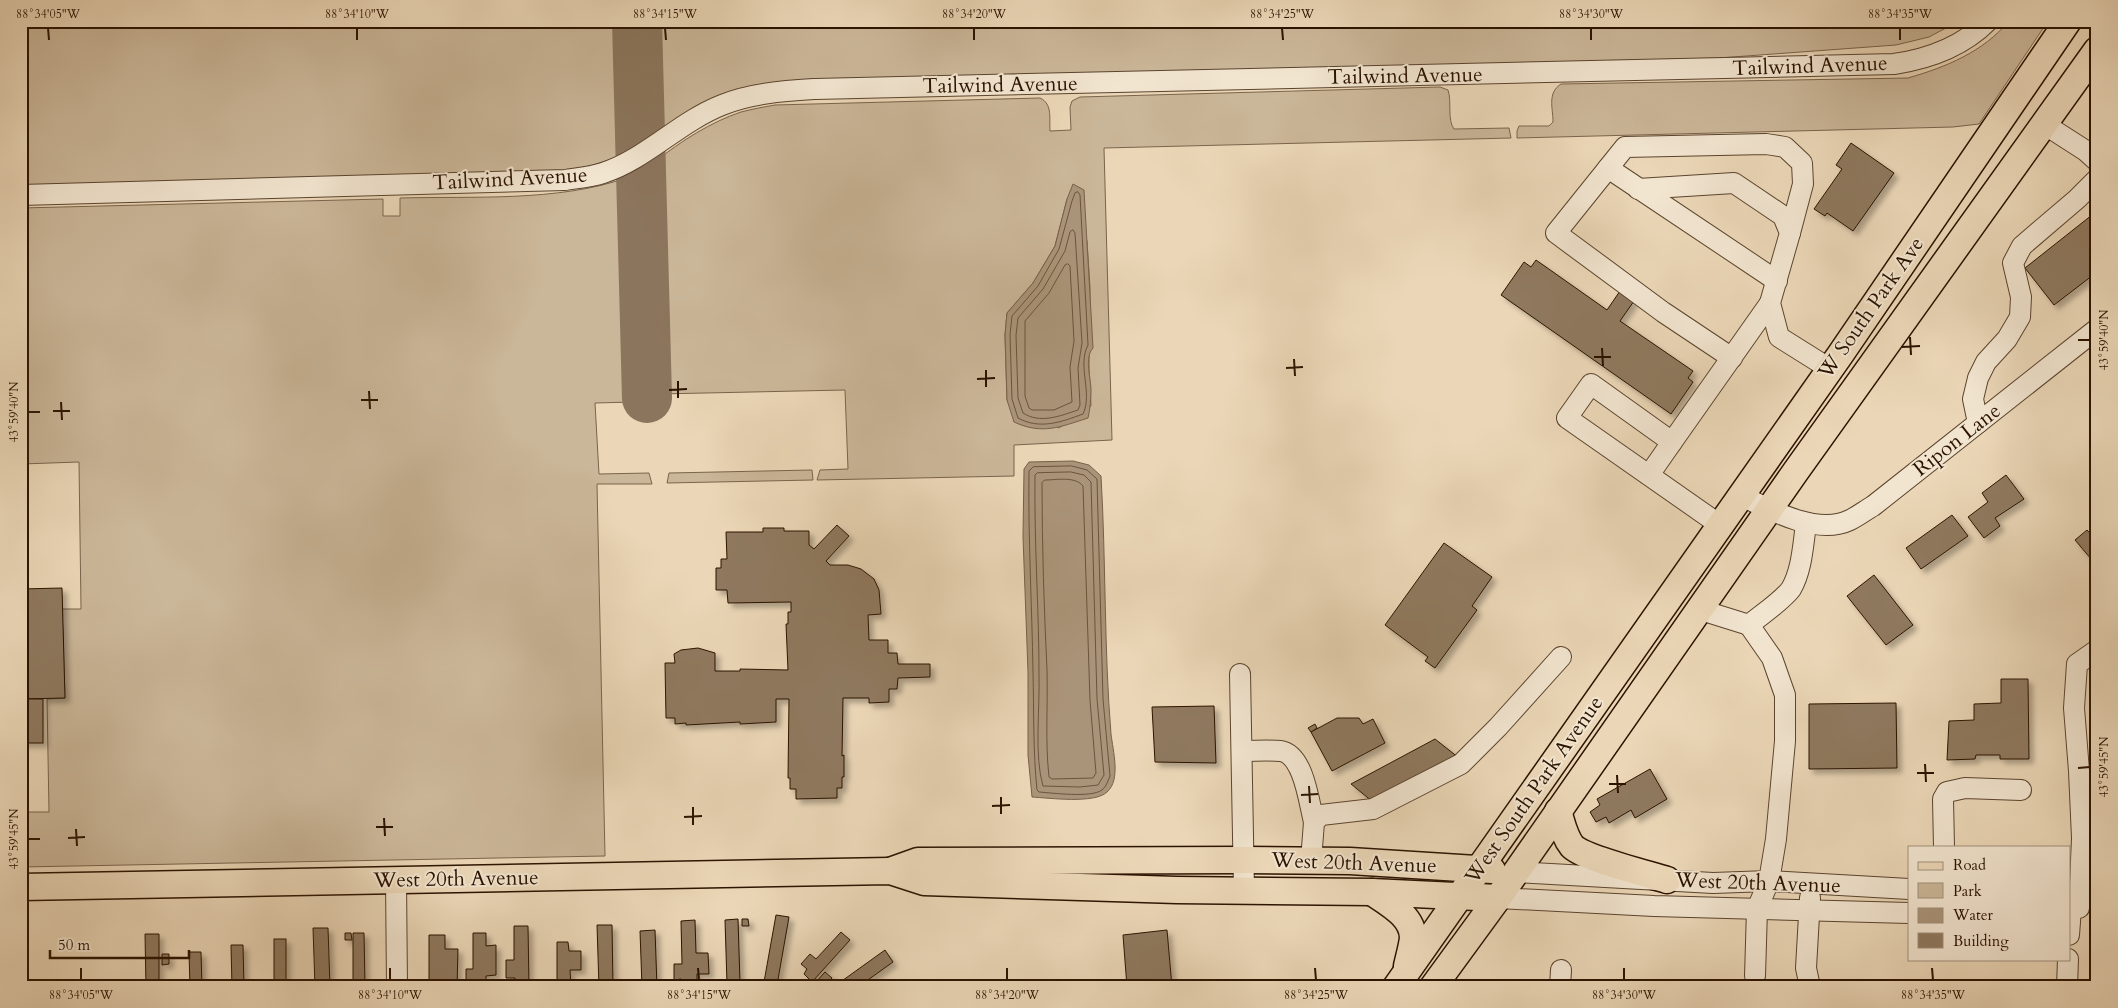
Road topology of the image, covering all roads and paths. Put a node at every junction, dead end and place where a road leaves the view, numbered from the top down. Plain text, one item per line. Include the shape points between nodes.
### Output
1 (1988, 21) edge
2 (2068, 21) edge
3 (2097, 50) edge
4 (2044, 124) junction
5 (2097, 161) edge
6 (1608, 168) junction
7 (2097, 179) edge
8 (1638, 189) junction
9 (21, 195) edge
10 (1790, 233) junction
11 (1776, 281) junction
12 (1770, 303) junction
13 (2097, 329) edge
14 (1732, 358) junction
15 (1830, 369) junction
16 (1978, 423) junction
17 (1672, 442) junction
18 (1649, 475) junction
19 (1740, 495) junction
20 (1769, 510) junction
21 (1806, 524) junction
22 (1720, 525) junction
23 (1672, 593) joint
24 (1701, 610) junction
25 (1749, 625) junction
26 (2097, 650) edge
27 (1561, 657) dead end
28 (1240, 674) dead end
29 (1242, 751) junction
30 (2021, 790) dead end
31 (1558, 810) junction
32 (1314, 822) junction
33 (1944, 846) edge
34 (1244, 860) junction
35 (1311, 861) junction
36 (1478, 868) junction
37 (890, 871) junction
38 (1514, 872) junction
39 (396, 880) junction
40 (1667, 880) junction
41 (1769, 881) junction
42 (1810, 884) junction
43 (21, 887) edge
44 (1908, 889) edge
45 (1244, 890) junction
46 (1372, 892) junction
47 (1460, 896) junction
48 (1498, 898) junction
49 (2079, 908) edge
50 (1757, 910) junction
51 (1810, 910) junction
52 (1908, 913) edge
53 (2070, 933) edge
54 (2068, 960) edge
55 (1755, 976) dead end
56 (1808, 977) edge
57 (1400, 980) edge
58 (397, 987) edge
59 (1433, 987) edge
60 (2067, 987) edge

1 - 9 street, Tailwind Avenue via 1964,40 1942,51 1919,60 1894,64 782,91 722,105 604,173 574,179
2 - 15 main road, W South Park Ave
3 - 4 main road, W South Park Ave
4 - 5 street
4 - 20 main road, W South Park Ave
6 - 8 street
6 - 10 street via 1625,147 1766,144 1784,147 1802,163 1803,184
6 - 14 street via 1556,233 1662,312
7 - 16 street via 2022,246 2013,262 2021,297 2020,317 1978,378 1973,399
8 - 10 street via 1734,183 1783,216
8 - 11 street
10 - 11 street
11 - 12 street
12 - 14 street
12 - 15 street via 1779,337
13 - 16 street, Ripon Lane
14 - 17 street
15 - 19 main road, W South Park Ave
16 - 21 street, Ripon Lane via 1874,506 1849,521
17 - 18 street
17 - 18 street via 1591,384 1567,418
18 - 22 street
19 - 20 street
19 - 22 main road, W South Park Ave
20 - 21 street
20 - 24 main road, W South Park Ave
21 - 25 street via 1801,560 1790,589
22 - 23 main road, W South Park Ave
23 - 36 main road, West South Park Avenue
24 - 25 street
24 - 31 main road, West South Park Avenue
25 - 41 street via 1772,658 1785,695 1785,741
26 - 49 street via 2077,664 2074,708 2082,838
27 - 32 street via 1461,764 1373,809 1322,815
28 - 29 street
29 - 32 street via 1283,752 1294,758 1301,769
29 - 34 street
30 - 33 street via 1965,788 1948,792 1943,799
31 - 38 main road, West South Park Avenue
31 - 40 main road via 1566,838 1574,848 1591,858
32 - 35 street
34 - 35 main road, West 20th Avenue
34 - 37 main road, West 20th Avenue via 918,861
34 - 45 street
35 - 36 main road, West 20th Avenue
36 - 38 main road, West 20th Avenue
36 - 47 main road, West South Park Avenue
37 - 39 main road, West 20th Avenue
37 - 45 main road, West 20th Avenue via 924,882
38 - 40 street, West 20th Avenue
38 - 48 main road, West South Park Avenue
39 - 43 main road, West 20th Avenue
39 - 58 street
40 - 41 street, West 20th Avenue via 1713,883
41 - 42 street, West 20th Avenue
41 - 50 street
42 - 44 street, West 20th Avenue
42 - 51 street
45 - 46 main road, West 20th Avenue
46 - 47 main road, West 20th Avenue
46 - 57 main road via 1398,910 1411,928 1413,938
47 - 48 main road, West 20th Avenue
47 - 57 main road, West South Park Avenue
48 - 50 street, West 20th Avenue
48 - 59 main road, West South Park Avenue
49 - 53 street
50 - 51 street, West 20th Avenue
50 - 55 street
51 - 52 street, West 20th Avenue
51 - 56 street
54 - 60 street

